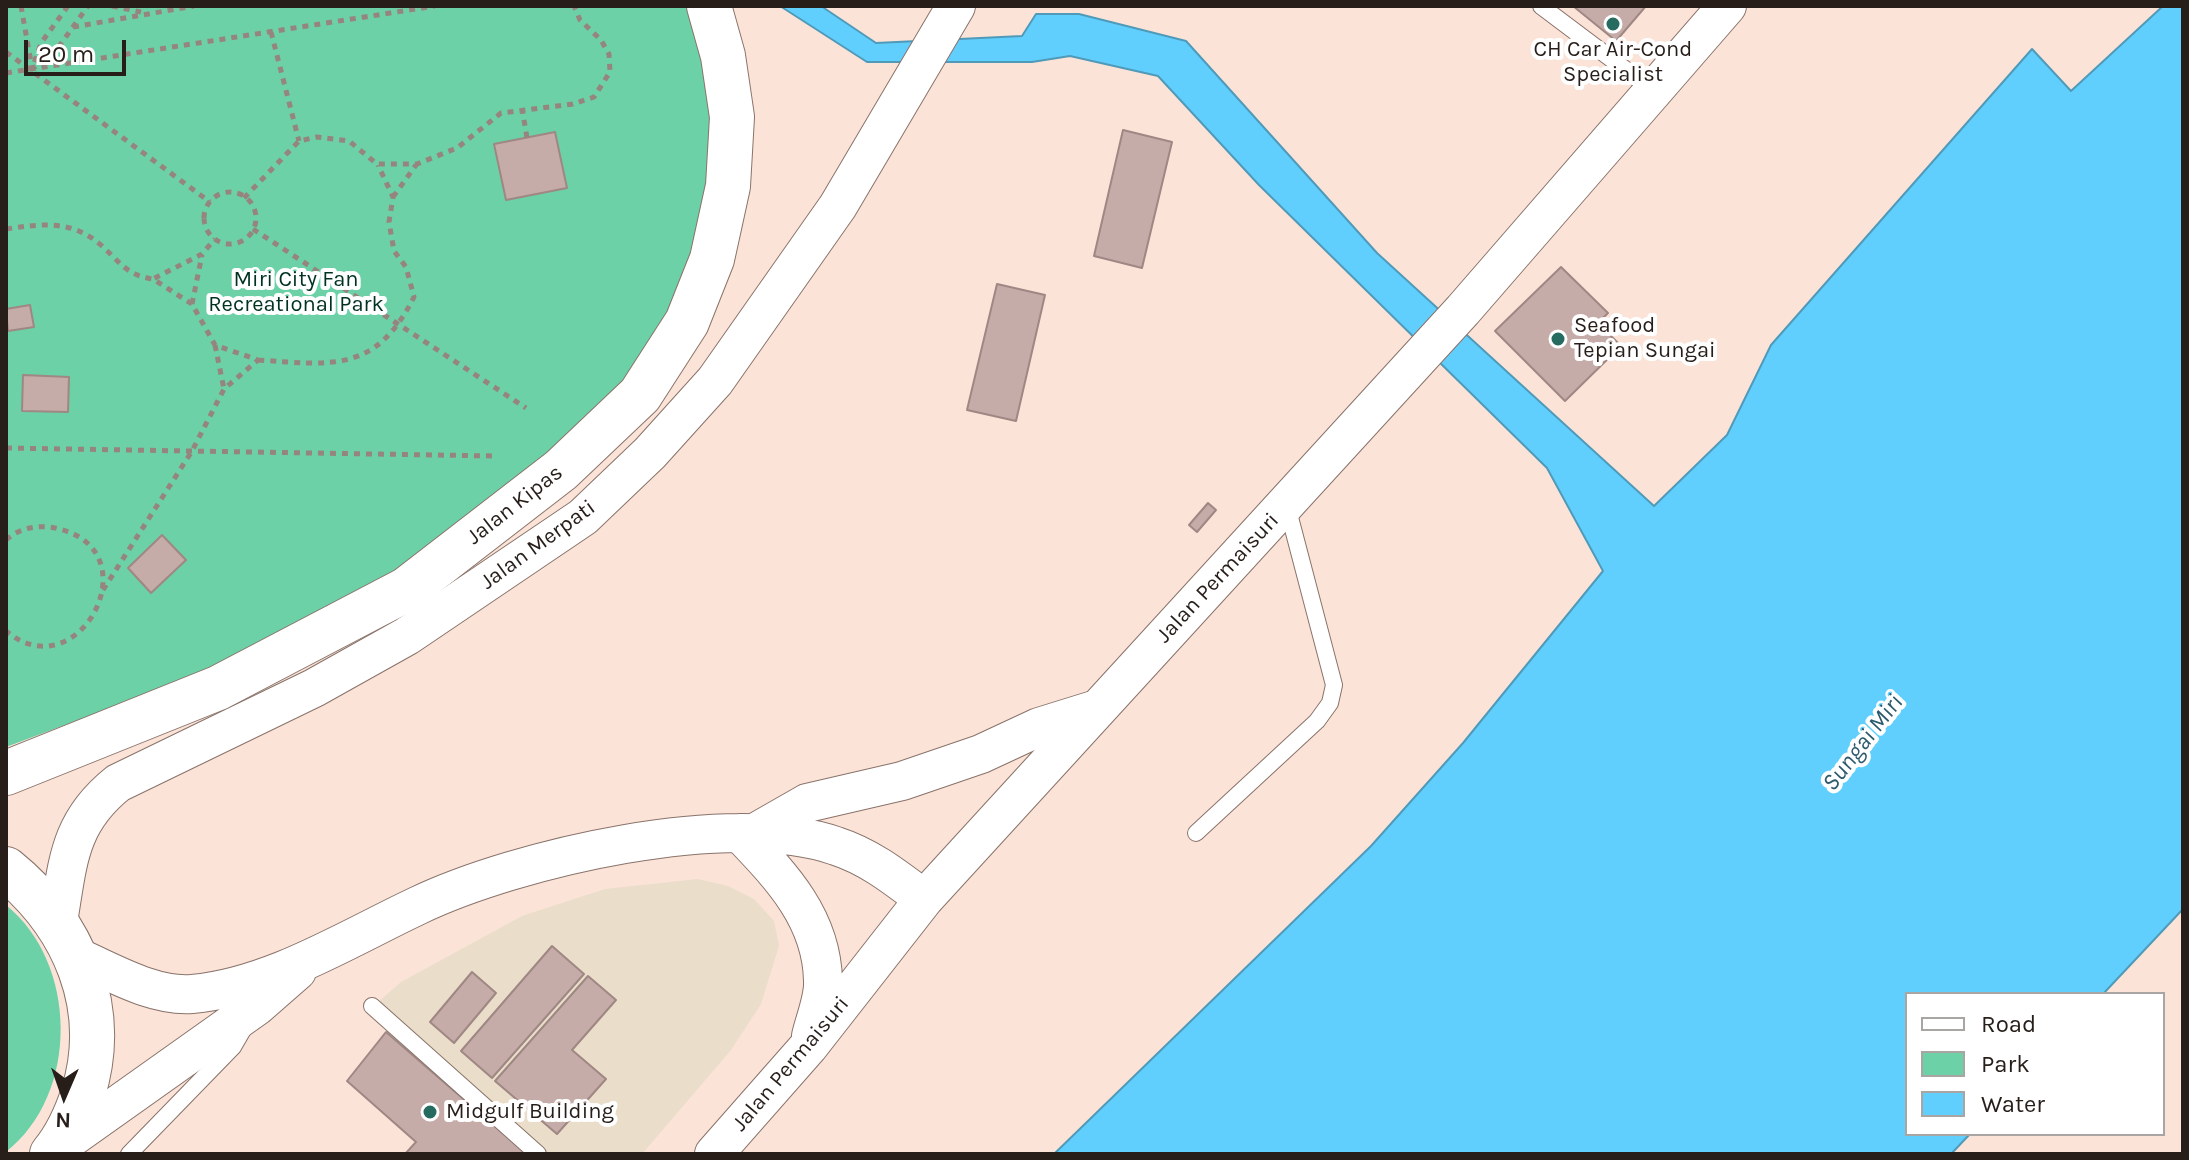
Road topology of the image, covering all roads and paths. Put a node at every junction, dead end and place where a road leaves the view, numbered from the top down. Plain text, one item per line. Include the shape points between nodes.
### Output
1 (21, 6) edge
2 (58, 6) edge
3 (68, 6) edge
4 (88, 6) edge
5 (112, 6) edge
6 (181, 6) edge
7 (194, 6) edge
8 (435, 6) edge
9 (574, 6) edge
10 (709, 6) edge
11 (956, 6) edge
12 (1541, 6) edge
13 (1727, 6) edge
14 (172, 10) junction
15 (60, 17) junction
16 (73, 27) junction
17 (271, 32) junction
18 (6, 52) edge
19 (32, 69) junction
20 (6, 73) edge
21 (1654, 91) junction
22 (522, 108) junction
23 (527, 138) dead end
24 (299, 141) junction
25 (377, 164) junction
26 (417, 164) junction
27 (393, 197) junction
28 (244, 198) junction
29 (210, 202) junction
30 (6, 229) edge
31 (253, 229) junction
32 (215, 239) junction
33 (202, 254) junction
34 (153, 279) junction
35 (192, 304) junction
36 (399, 326) junction
37 (215, 345) junction
38 (258, 360) junction
39 (224, 389) junction
40 (526, 408) dead end
41 (6, 448) edge
42 (192, 451) junction
43 (496, 456) dead end
44 (1286, 505) junction
45 (6, 540) edge
46 (103, 590) junction
47 (6, 631) edge
48 (1098, 708) junction
49 (6, 773) edge
50 (749, 832) junction
51 (1196, 833) dead end
52 (6, 869) edge
53 (924, 899) junction
54 (68, 940) junction
55 (308, 961) junction
56 (257, 1006) junction
57 (372, 1006) dead end
58 (809, 1046) junction
59 (55, 1151) edge
60 (129, 1154) edge
61 (538, 1154) edge
62 (714, 1154) edge

1 - 19 path
2 - 15 path
3 - 15 path
4 - 16 path
5 - 14 path via 137,13
6 - 14 path
7 - 14 path
8 - 17 path
9 - 22 path via 609,54 610,72 602,88 594,97 573,104
10 - 49 main road, Jalan Kipas via 732,117 728,186 712,259 687,322 640,395 561,470 407,589 218,688
11 - 54 street, Jalan Merpati via 838,206 715,381 650,453 583,517 407,636 314,688 151,764 94,802 77,833
12 - 21 lane
13 - 21 street, Jalan Permaisuri
14 - 16 path
15 - 19 path via 41,43
16 - 19 path via 55,52
17 - 19 path
17 - 24 path
18 - 19 path
19 - 20 path
19 - 29 path
21 - 44 street, Jalan Permaisuri
22 - 23 path
22 - 26 path via 501,113 457,148
24 - 25 path via 349,141
24 - 28 path
25 - 26 path
25 - 27 path
26 - 27 path
27 - 36 path via 389,222 394,251 406,267 414,297
28 - 29 path via 225,193
28 - 31 path via 255,214
29 - 32 path via 204,219
30 - 34 path via 54,222 100,244 121,268
31 - 32 path via 234,244
31 - 36 path
32 - 33 path
33 - 34 path
33 - 35 path
34 - 35 path
35 - 37 path
36 - 38 path via 382,343 350,360 317,365
36 - 40 path
37 - 38 path
37 - 39 path
38 - 39 path
39 - 42 path
41 - 42 path
42 - 43 path
42 - 46 path
44 - 48 street, Jalan Permaisuri
44 - 51 lane via 1334,685 1330,703
45 - 46 path via 28,528 66,530 95,554
46 - 47 path via 89,625 72,637 32,644
48 - 50 street via 902,781 807,803
48 - 53 street, Jalan Permaisuri
50 - 53 street via 837,846 880,866
50 - 55 street via 645,841 494,876 420,904
50 - 58 street via 811,921 823,982
52 - 54 main road via 34,891
53 - 58 street, Jalan Permaisuri
54 - 55 street via 155,990 190,994
54 - 59 main road via 89,995 93,1035 89,1075 77,1113
55 - 56 street
56 - 59 street
56 - 60 lane via 233,1047
57 - 61 lane
58 - 62 street, Jalan Permaisuri

